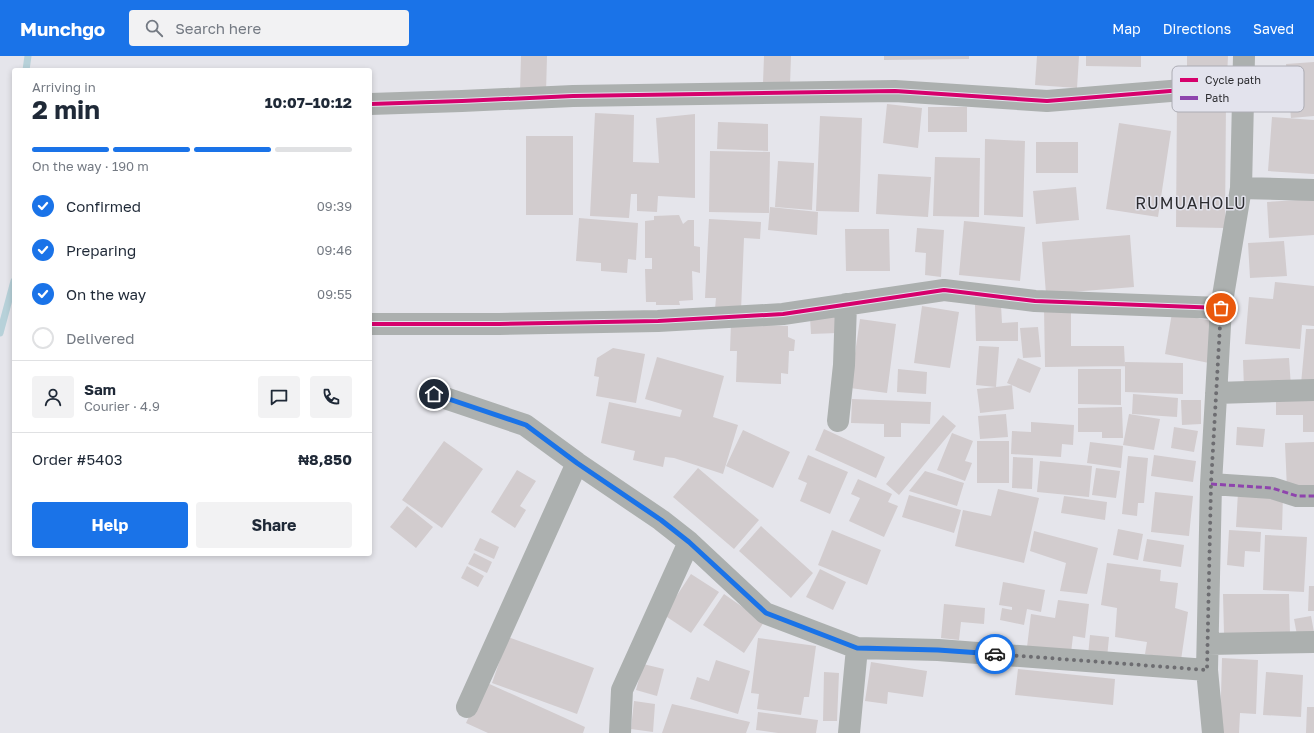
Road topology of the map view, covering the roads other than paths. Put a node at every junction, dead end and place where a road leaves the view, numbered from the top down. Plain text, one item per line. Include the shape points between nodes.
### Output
1 (1244, 56) edge
2 (1244, 66) edge
3 (1172, 91) edge
4 (372, 104) edge
5 (1243, 112) edge
6 (1241, 188) junction
7 (1314, 190) edge
8 (846, 304) junction
9 (1221, 308) junction
10 (372, 324) edge
11 (1314, 390) edge
12 (1216, 393) junction
13 (434, 394) dead end
14 (838, 421) dead end
15 (577, 463) junction
16 (1211, 484) junction
17 (1314, 496) edge
18 (689, 542) junction
19 (1314, 642) edge
20 (1208, 644) junction
21 (857, 648) junction
22 (1207, 670) junction
23 (467, 707) dead end
24 (620, 733) edge
25 (849, 733) edge
26 (1214, 733) edge

1 - 2 street
3 - 4 street via 1047,101 895,92 572,96
5 - 6 street
6 - 7 street
6 - 9 street
8 - 9 street via 944,290 1035,301
8 - 10 street via 782,314 658,321
8 - 14 street via 844,365
9 - 12 street
11 - 12 street
12 - 16 street
13 - 15 street via 526,425
15 - 18 street
15 - 23 street
16 - 17 street via 1272,488 1297,496
16 - 20 street
18 - 21 street via 766,613
18 - 24 street via 622,690
19 - 20 street
20 - 22 street
21 - 22 street via 938,650
21 - 25 street
22 - 26 street

